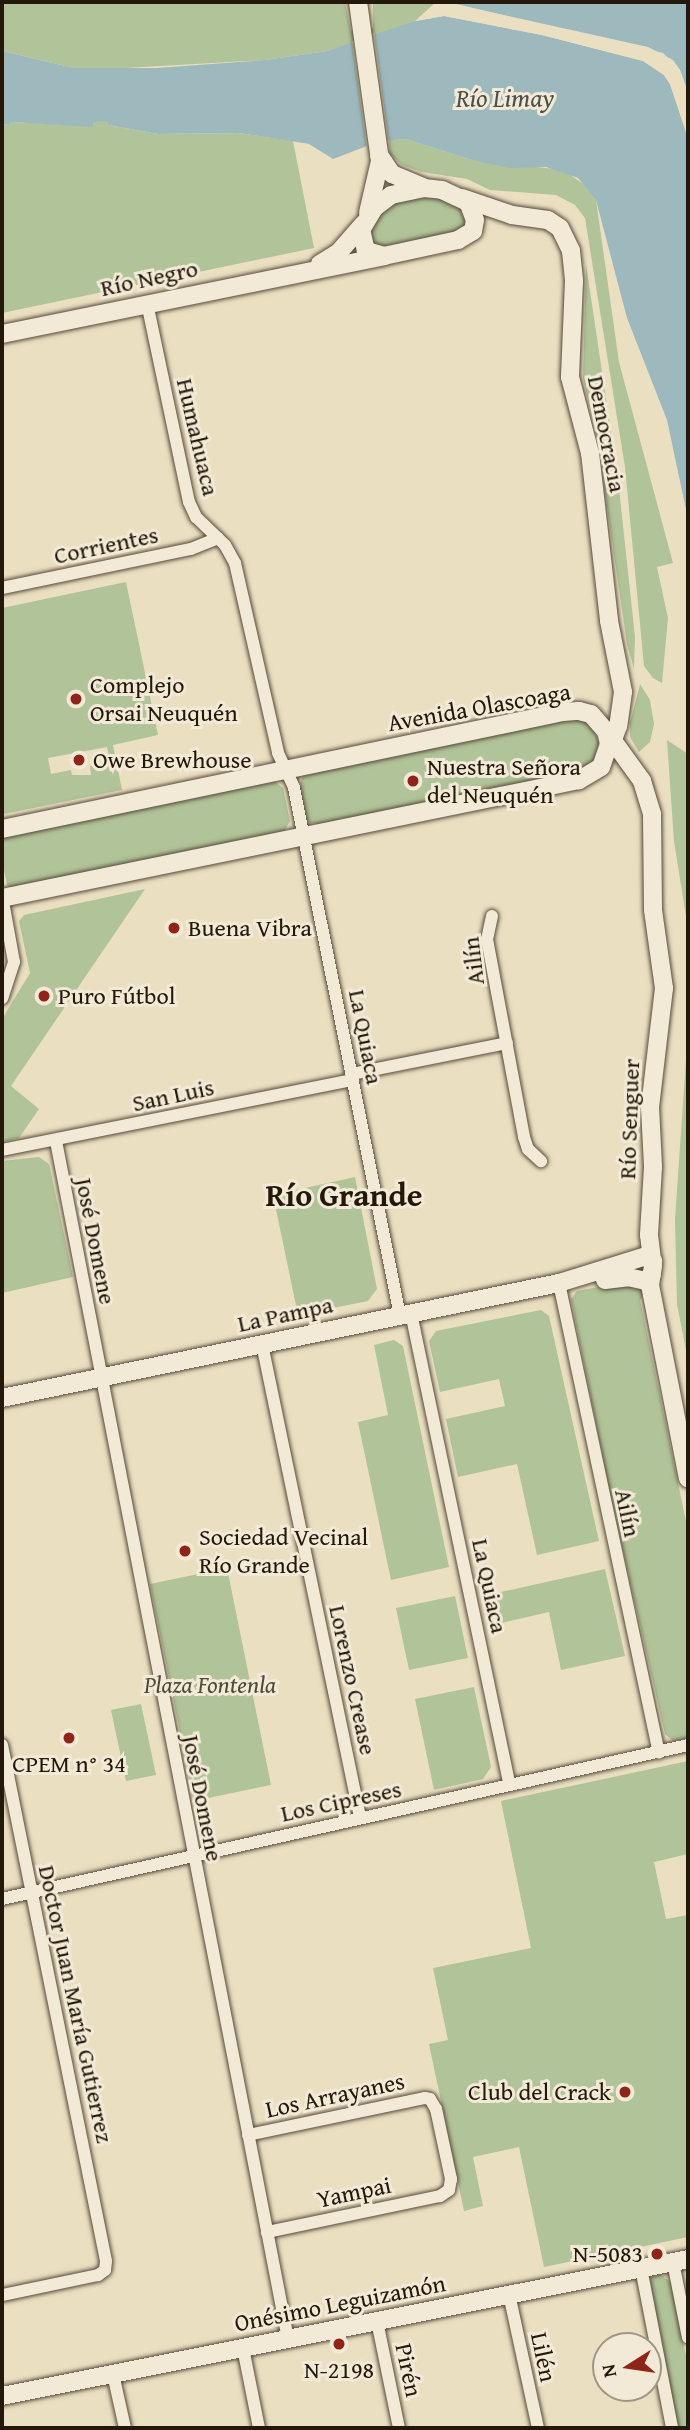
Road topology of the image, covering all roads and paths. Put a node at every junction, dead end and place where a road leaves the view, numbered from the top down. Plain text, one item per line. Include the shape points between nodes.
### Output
1 (358, 2) edge
2 (379, 155) junction
3 (424, 188) junction
4 (462, 198) junction
5 (365, 220) junction
6 (384, 256) junction
7 (307, 270) junction
8 (147, 303) junction
9 (2, 334) edge
10 (218, 538) junction
11 (2, 588) edge
12 (609, 741) junction
13 (284, 770) junction
14 (2, 829) edge
15 (304, 836) junction
16 (2, 897) edge
17 (492, 916) dead end
18 (2, 998) edge
19 (507, 1043) junction
20 (352, 1077) junction
21 (56, 1141) junction
22 (2, 1150) edge
23 (541, 1161) dead end
24 (653, 1268) junction
25 (559, 1283) junction
26 (406, 1314) junction
27 (262, 1344) junction
28 (100, 1378) junction
29 (2, 1398) edge
30 (688, 1478) edge
31 (2, 1745) edge
32 (688, 1745) edge
33 (659, 1752) junction
34 (510, 1785) junction
35 (360, 1818) junction
36 (193, 1854) junction
37 (32, 1894) junction
38 (2, 1899) edge
39 (248, 2135) junction
40 (449, 2190) joint
41 (267, 2232) junction
42 (681, 2260) edge
43 (641, 2268) junction
44 (509, 2294) junction
45 (2, 2295) edge
46 (377, 2320) junction
47 (688, 2338) edge
48 (288, 2339) junction
49 (243, 2348) junction
50 (113, 2374) junction
51 (2, 2396) edge
52 (125, 2428) edge
53 (259, 2428) edge
54 (399, 2428) edge
55 (538, 2428) edge
56 (672, 2428) edge

1 - 2 main road
2 - 3 main road via 392,174
2 - 5 main road via 379,177
3 - 4 main road, Río Negro
3 - 5 main road, Río Negro via 391,195
4 - 6 main road, Río Negro via 475,220 468,236
4 - 12 main road, Democracia via 512,215 548,220 560,229 571,251 570,377 590,453 609,621 623,692
5 - 6 main road via 361,238 366,251
5 - 7 main road, Río Negro via 339,252
6 - 7 main road, Río Negro
7 - 8 main road, Río Negro
8 - 9 main road, Río Negro
8 - 10 street, Humahuaca via 188,502
10 - 11 street, Corrientes via 191,549
10 - 13 street, Humahuaca via 239,572
12 - 13 main road, Avenida Olascoaga via 587,713 563,712
12 - 15 main road via 601,768 579,780
12 - 24 main road, Río Senguer via 642,781 653,827 653,910 664,988 650,1107
13 - 14 main road, Avenida Olascoaga
13 - 15 street, La Quiaca via 293,785
15 - 16 main road
15 - 20 street, La Quiaca
16 - 18 street via 14,962
17 - 19 street, Ailín via 487,939
19 - 20 street, San Luis
19 - 23 street, Ailín via 526,1144
20 - 21 street, San Luis
20 - 26 street, La Quiaca
21 - 22 street, San Luis
21 - 28 street, José Domene
24 - 25 main road, La Pampa via 642,1281 624,1277
24 - 30 main road, Río Senguer via 652,1297
25 - 26 main road, La Pampa
25 - 33 street, Ailín
26 - 27 main road, La Pampa
26 - 34 street, La Quiaca
27 - 28 main road, La Pampa
27 - 35 street, Lorenzo Crease
28 - 29 main road, La Pampa
28 - 36 street, José Domene
31 - 37 street, Doctor Juan María Gutierrez
32 - 33 street, Los Cipreses
33 - 34 street, Los Cipreses
34 - 35 street, Los Cipreses
35 - 36 street, Los Cipreses
36 - 37 street, Los Cipreses
36 - 39 street, José Domene
37 - 38 street, Los Cipreses
37 - 45 street, Doctor Juan María Gutierrez via 106,2256 105,2270
39 - 40 street, Los Arrayanes via 430,2099 451,2179
39 - 41 street, José Domene
40 - 41 street, Yampai via 440,2196
41 - 48 street, José Domene
42 - 43 main road, Onésimo Leguizamón
42 - 47 street
43 - 44 main road, Onésimo Leguizamón
43 - 56 street
44 - 46 main road, Onésimo Leguizamón
44 - 55 street, Lilén
46 - 48 main road, Onésimo Leguizamón
46 - 54 street, Pirén
48 - 49 main road, Onésimo Leguizamón
49 - 50 main road, Onésimo Leguizamón
49 - 53 street
50 - 51 main road, Onésimo Leguizamón
50 - 52 street

